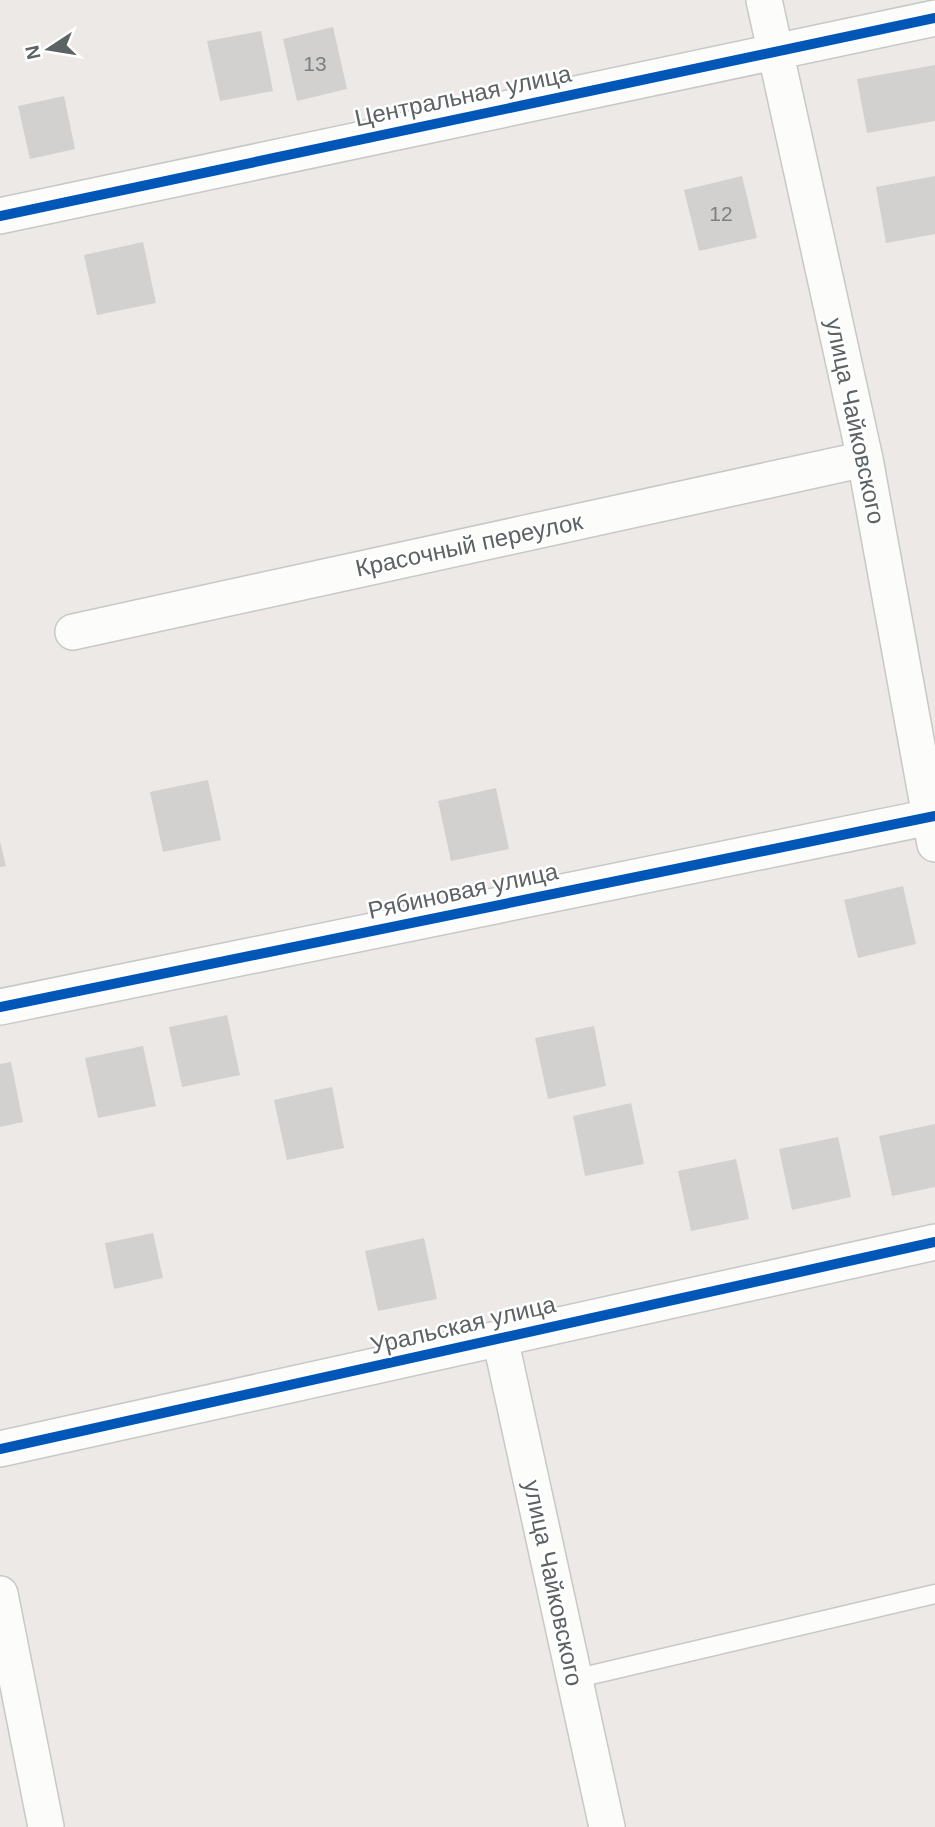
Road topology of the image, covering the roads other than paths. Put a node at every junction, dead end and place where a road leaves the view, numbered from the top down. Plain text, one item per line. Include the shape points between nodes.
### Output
1 (765, 0) edge
2 (935, 18) edge
3 (775, 51) junction
4 (0, 216) edge
5 (864, 459) junction
6 (73, 632) dead end
7 (933, 825) edge
8 (0, 1007) edge
9 (935, 1241) edge
10 (500, 1338) junction
11 (0, 1449) edge
12 (0, 1594) edge
13 (935, 1594) edge
14 (574, 1679) junction
15 (46, 1827) edge
16 (607, 1827) edge

1 - 3 street, улица Чайковского
2 - 3 street, Центральная улица
3 - 4 street, Центральная улица
3 - 5 street, улица Чайковского
5 - 6 street, Красочный переулок
5 - 7 street, улица Чайковского
7 - 8 street, Рябиновая улица
9 - 10 street, Уральская улица
10 - 11 street, Уральская улица
10 - 14 street, улица Чайковского
12 - 15 street
13 - 14 lane
14 - 16 street, улица Чайковского

